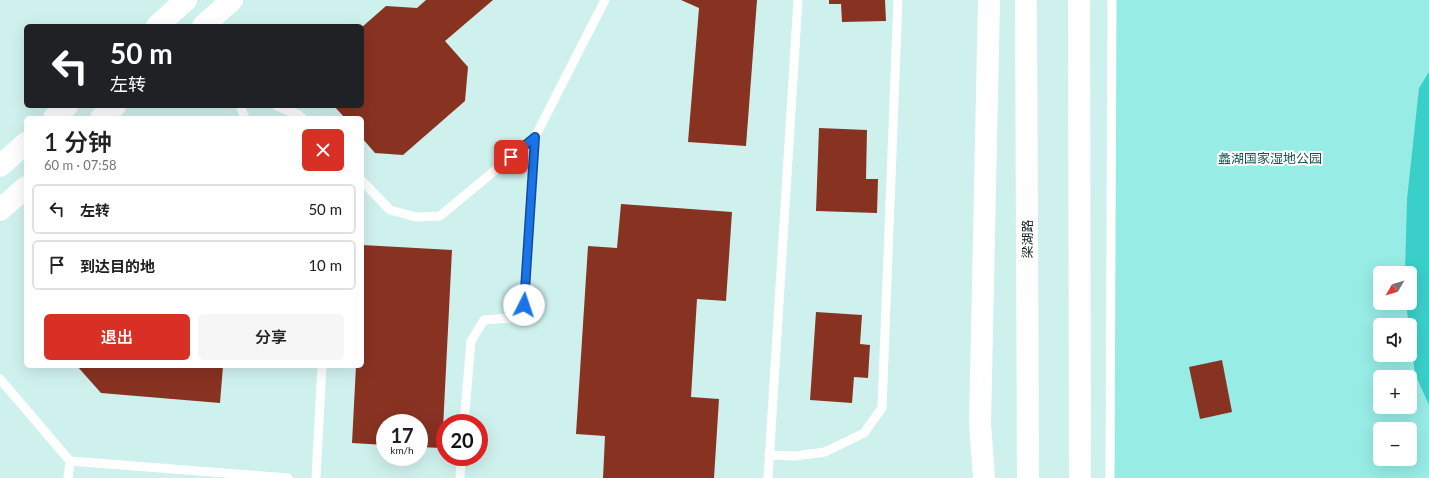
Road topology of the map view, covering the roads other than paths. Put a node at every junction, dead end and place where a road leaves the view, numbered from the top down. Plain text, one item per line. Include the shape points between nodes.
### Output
1 (186, 0) edge
2 (232, 0) edge
3 (605, 0) edge
4 (798, 0) edge
5 (898, 0) edge
6 (989, 0) edge
7 (1026, 0) edge
8 (1079, 0) edge
9 (1112, 0) edge
10 (159, 24) edge
11 (205, 24) edge
12 (65, 108) edge
13 (112, 108) edge
14 (281, 108) edge
15 (56, 116) edge
16 (103, 116) edge
17 (300, 116) edge
18 (535, 137) junction
19 (24, 145) edge
20 (0, 166) edge
21 (364, 187) edge
22 (24, 189) edge
23 (0, 210) edge
24 (322, 368) edge
25 (0, 379) edge
26 (465, 414) edge
27 (770, 455) junction
28 (70, 461) junction
29 (461, 466) edge
30 (68, 478) edge
31 (288, 478) edge
32 (316, 478) edge
33 (460, 478) edge
34 (768, 478) edge
35 (984, 478) edge
36 (1028, 478) edge
37 (1080, 478) edge
38 (1110, 478) edge

1 - 10 main road
2 - 11 main road
3 - 18 lane
4 - 27 lane
5 - 27 lane via 882,408 864,433 825,452 795,456
6 - 35 main road via 980,424
7 - 36 main road, 梁湖路
8 - 37 main road
9 - 38 lane
12 - 15 main road
13 - 16 main road
14 - 17 lane
18 - 21 lane via 440,216 416,217 390,210
18 - 26 lane via 524,305 511,318 484,320 471,341
19 - 20 main road
22 - 23 main road
24 - 32 lane
25 - 28 lane
27 - 34 lane
28 - 30 lane
28 - 31 lane
29 - 33 lane

